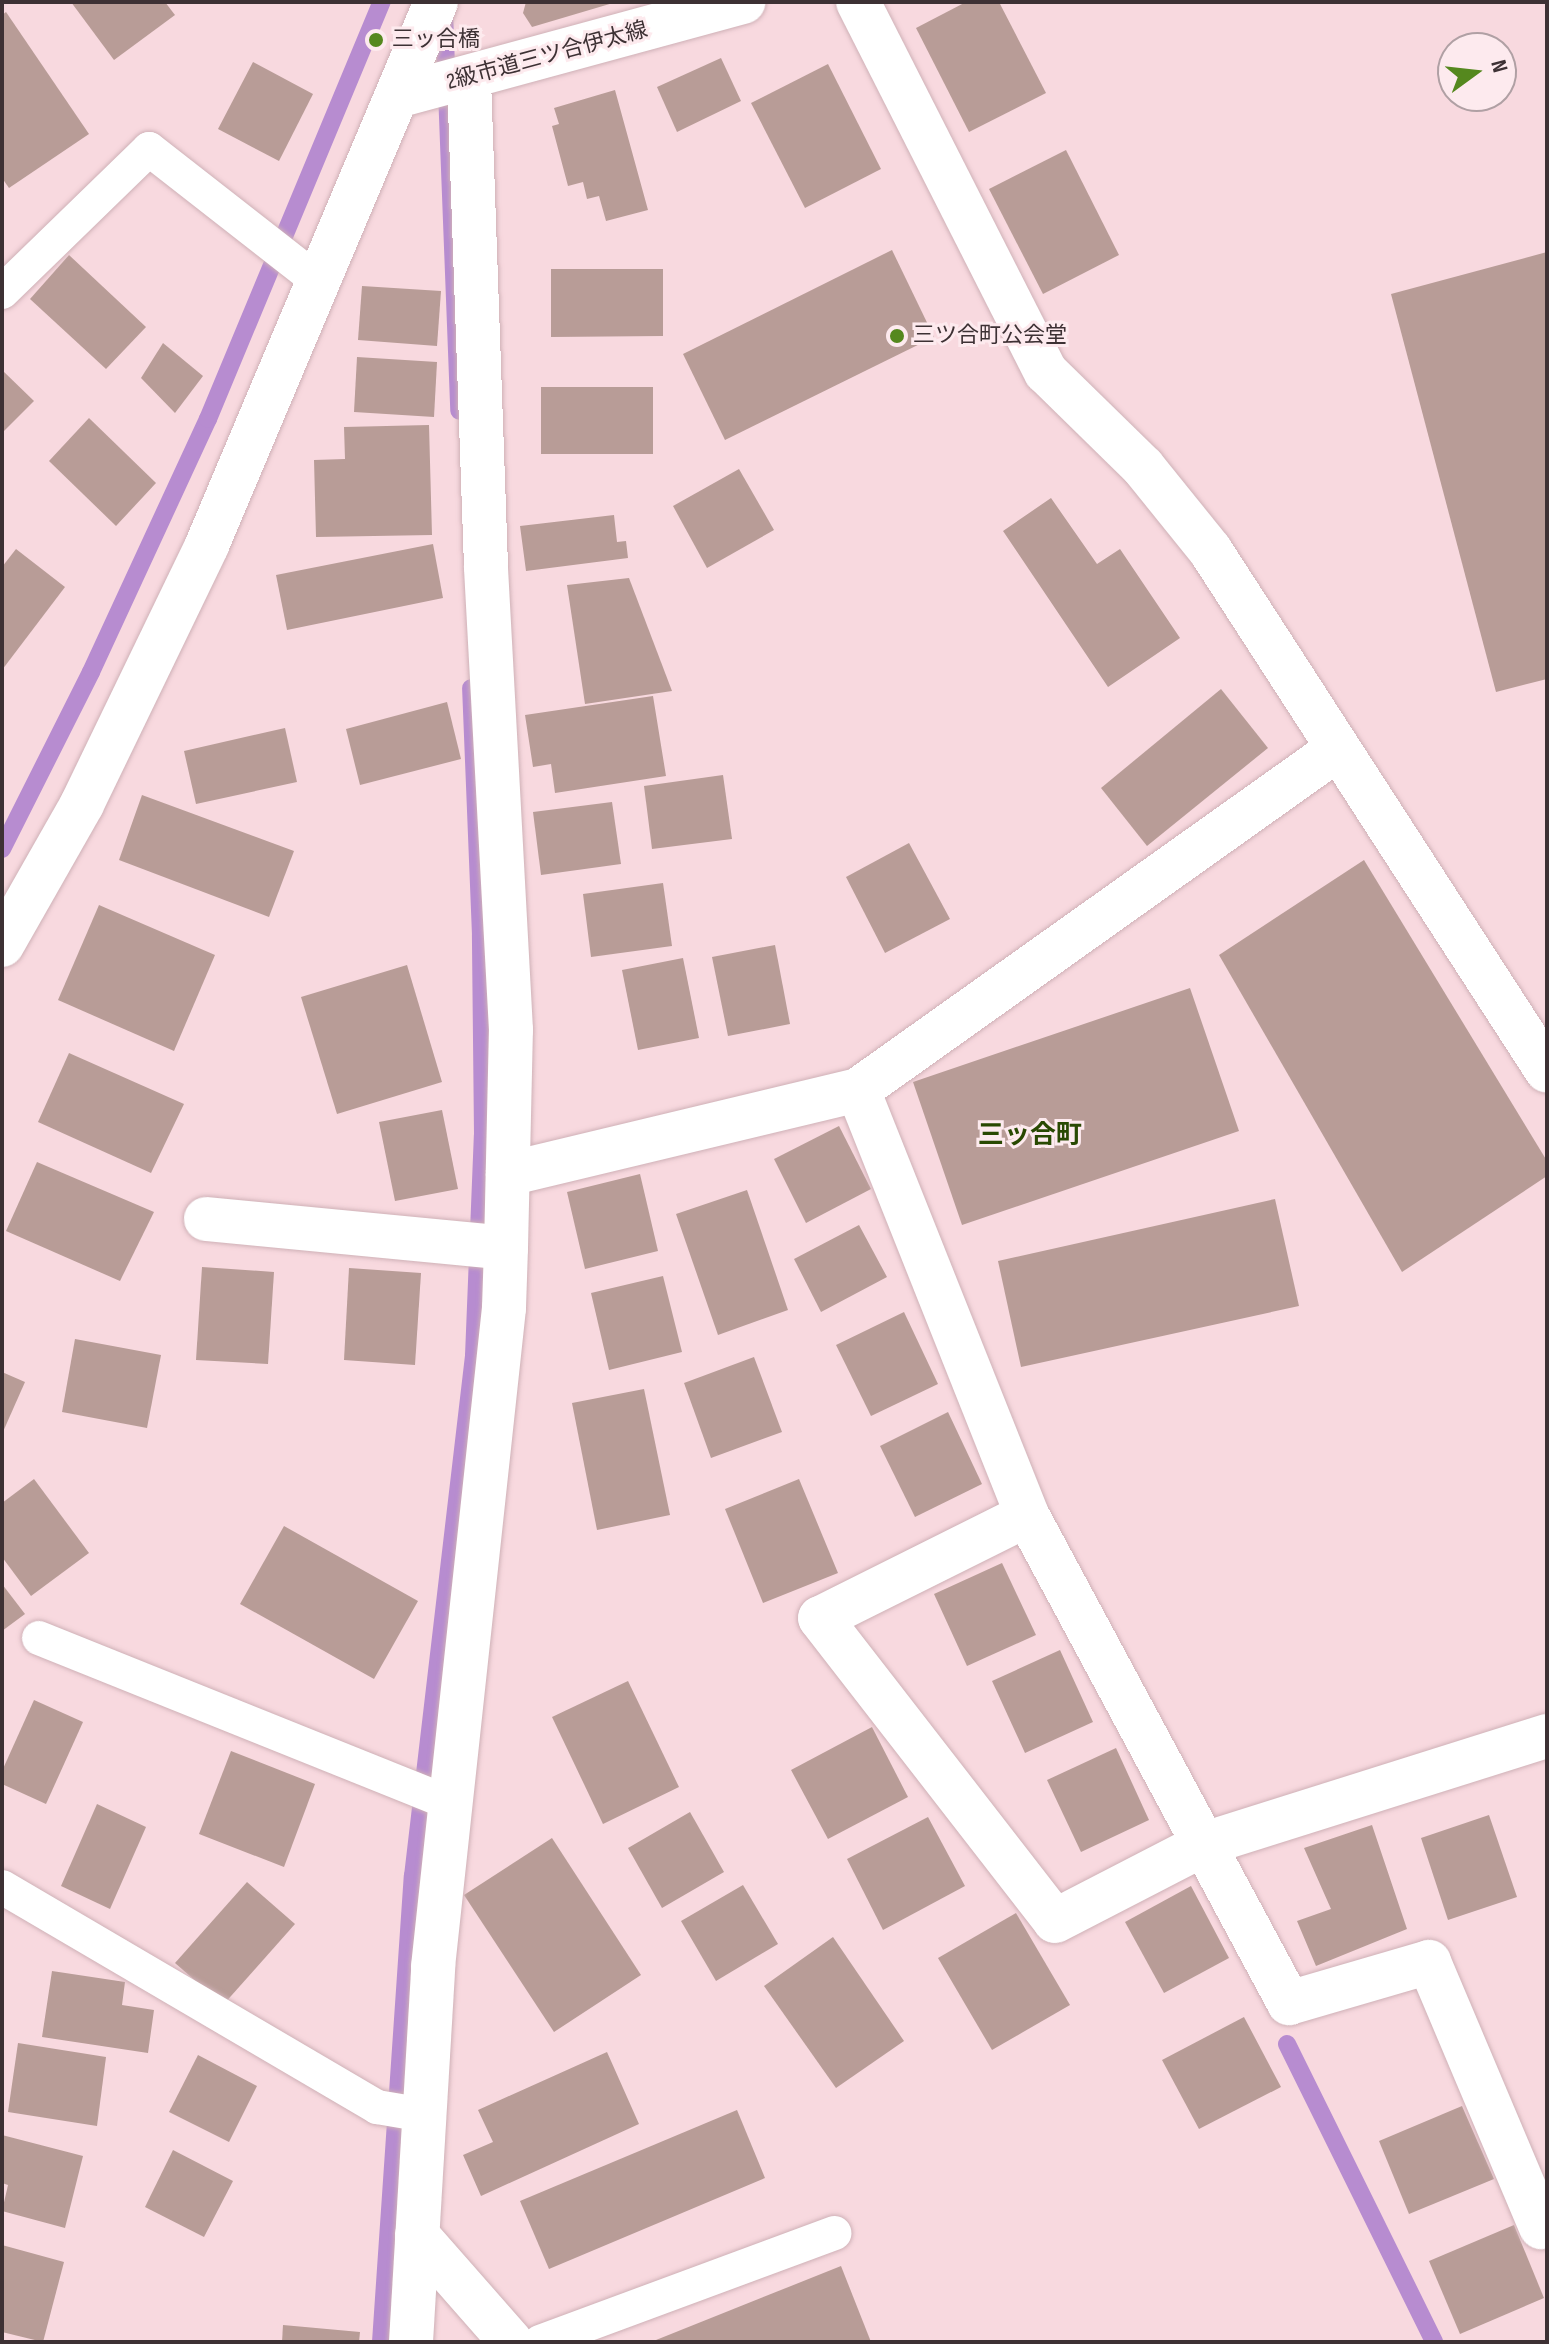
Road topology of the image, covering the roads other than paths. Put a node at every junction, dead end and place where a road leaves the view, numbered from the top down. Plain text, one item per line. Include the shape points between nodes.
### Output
1 (436, 2) edge
2 (743, 2) edge
3 (858, 2) edge
4 (469, 78) junction
5 (397, 96) junction
6 (319, 282) junction
7 (2, 292) edge
8 (1336, 750) junction
9 (2, 945) edge
10 (1547, 1071) edge
11 (858, 1090) junction
12 (508, 1174) junction
13 (206, 1219) dead end
14 (506, 1248) junction
15 (1027, 1515) junction
16 (39, 1638) dead end
17 (1547, 1736) edge
18 (450, 1803) junction
19 (1204, 1844) junction
20 (2, 1887) edge
21 (424, 2115) junction
22 (1541, 2227) dead end
23 (834, 2233) dead end
24 (417, 2235) junction
25 (411, 2342) edge
26 (511, 2342) edge
27 (540, 2342) edge

1 - 5 street
2 - 4 street, 2級市道三ツ合伊太線
3 - 8 street via 1046,372 1143,467 1210,550
4 - 5 street, 2級市道三ツ合伊太線
4 - 12 street via 486,566 511,1030
5 - 6 street
6 - 7 lane via 149,149
6 - 9 street via 207,545 82,804
8 - 10 street
8 - 11 street
11 - 12 street
11 - 15 street
12 - 14 street
13 - 14 street
14 - 18 street via 504,1308
15 - 19 street
15 - 19 street via 820,1618 1055,1921
16 - 18 lane
17 - 19 street
18 - 21 street
19 - 22 street via 1289,2003 1429,1962
20 - 21 lane via 377,2107
21 - 24 street
23 - 27 lane
24 - 25 street
24 - 26 street

